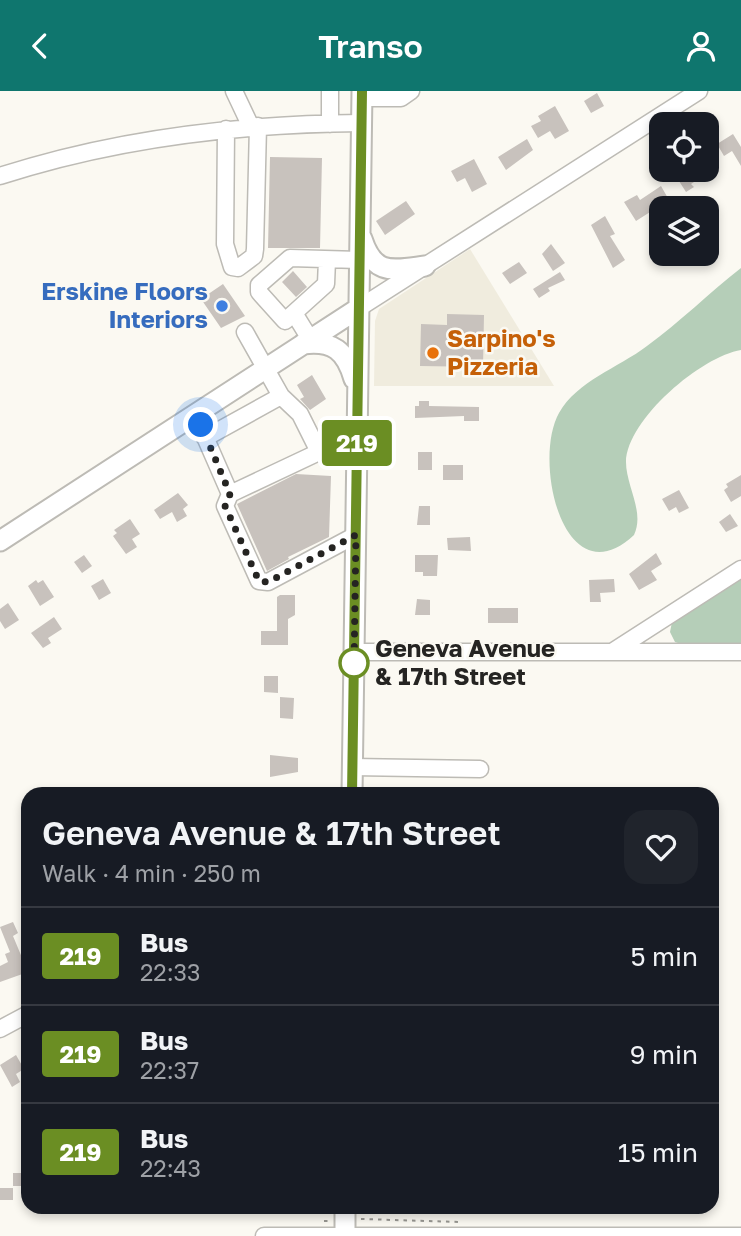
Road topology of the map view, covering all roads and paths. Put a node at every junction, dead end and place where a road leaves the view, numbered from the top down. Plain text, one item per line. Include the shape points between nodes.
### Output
1 (234, 91) edge
2 (330, 91) edge
3 (411, 91) edge
4 (699, 91) edge
5 (362, 94) edge
6 (361, 123) junction
7 (330, 124) junction
8 (254, 127) junction
9 (226, 129) junction
10 (0, 176) edge
11 (360, 232) junction
12 (327, 260) junction
13 (359, 260) junction
14 (425, 266) junction
15 (359, 308) junction
16 (294, 313) junction
17 (245, 332) dead end
18 (306, 341) junction
19 (266, 367) junction
20 (358, 391) junction
21 (281, 396) junction
22 (195, 414) junction
23 (205, 437) junction
24 (319, 452) junction
25 (357, 453) junction
26 (230, 494) junction
27 (356, 535) junction
28 (0, 541) edge
29 (741, 569) edge
30 (354, 652) junction
31 (612, 652) junction
32 (741, 652) edge
33 (352, 767) junction
34 (480, 769) dead end
35 (352, 787) edge
36 (21, 1018) edge
37 (0, 1029) edge
38 (345, 1214) edge
39 (345, 1235) edge
40 (264, 1236) edge
41 (741, 1236) edge

1 - 8 street
2 - 7 street
3 - 5 street via 401,98
4 - 14 street
5 - 6 main road
6 - 7 street
6 - 11 main road
7 - 8 street
8 - 9 street
8 - 9 street via 256,249 254,256 237,268 232,267 225,244
9 - 10 street via 76,155
11 - 13 main road
11 - 14 main road via 377,265 392,269
12 - 13 street
12 - 16 street via 326,283
12 - 16 street via 290,258 259,285 259,292 285,321
13 - 15 main road
14 - 15 street
15 - 18 main road
15 - 20 main road
16 - 18 street
17 - 19 street
18 - 19 main road
18 - 20 main road via 340,350
19 - 21 street
19 - 22 main road
20 - 25 main road
21 - 23 street
21 - 24 street via 300,414
22 - 23 street
22 - 28 main road
23 - 26 street
24 - 25 street
24 - 26 street
25 - 27 main road
26 - 27 street via 225,506 259,581 268,582
27 - 30 main road
29 - 31 street
30 - 31 street
30 - 33 main road
31 - 32 street
33 - 34 street
33 - 35 main road
36 - 37 street
38 - 39 main road
39 - 40 street
39 - 41 street

